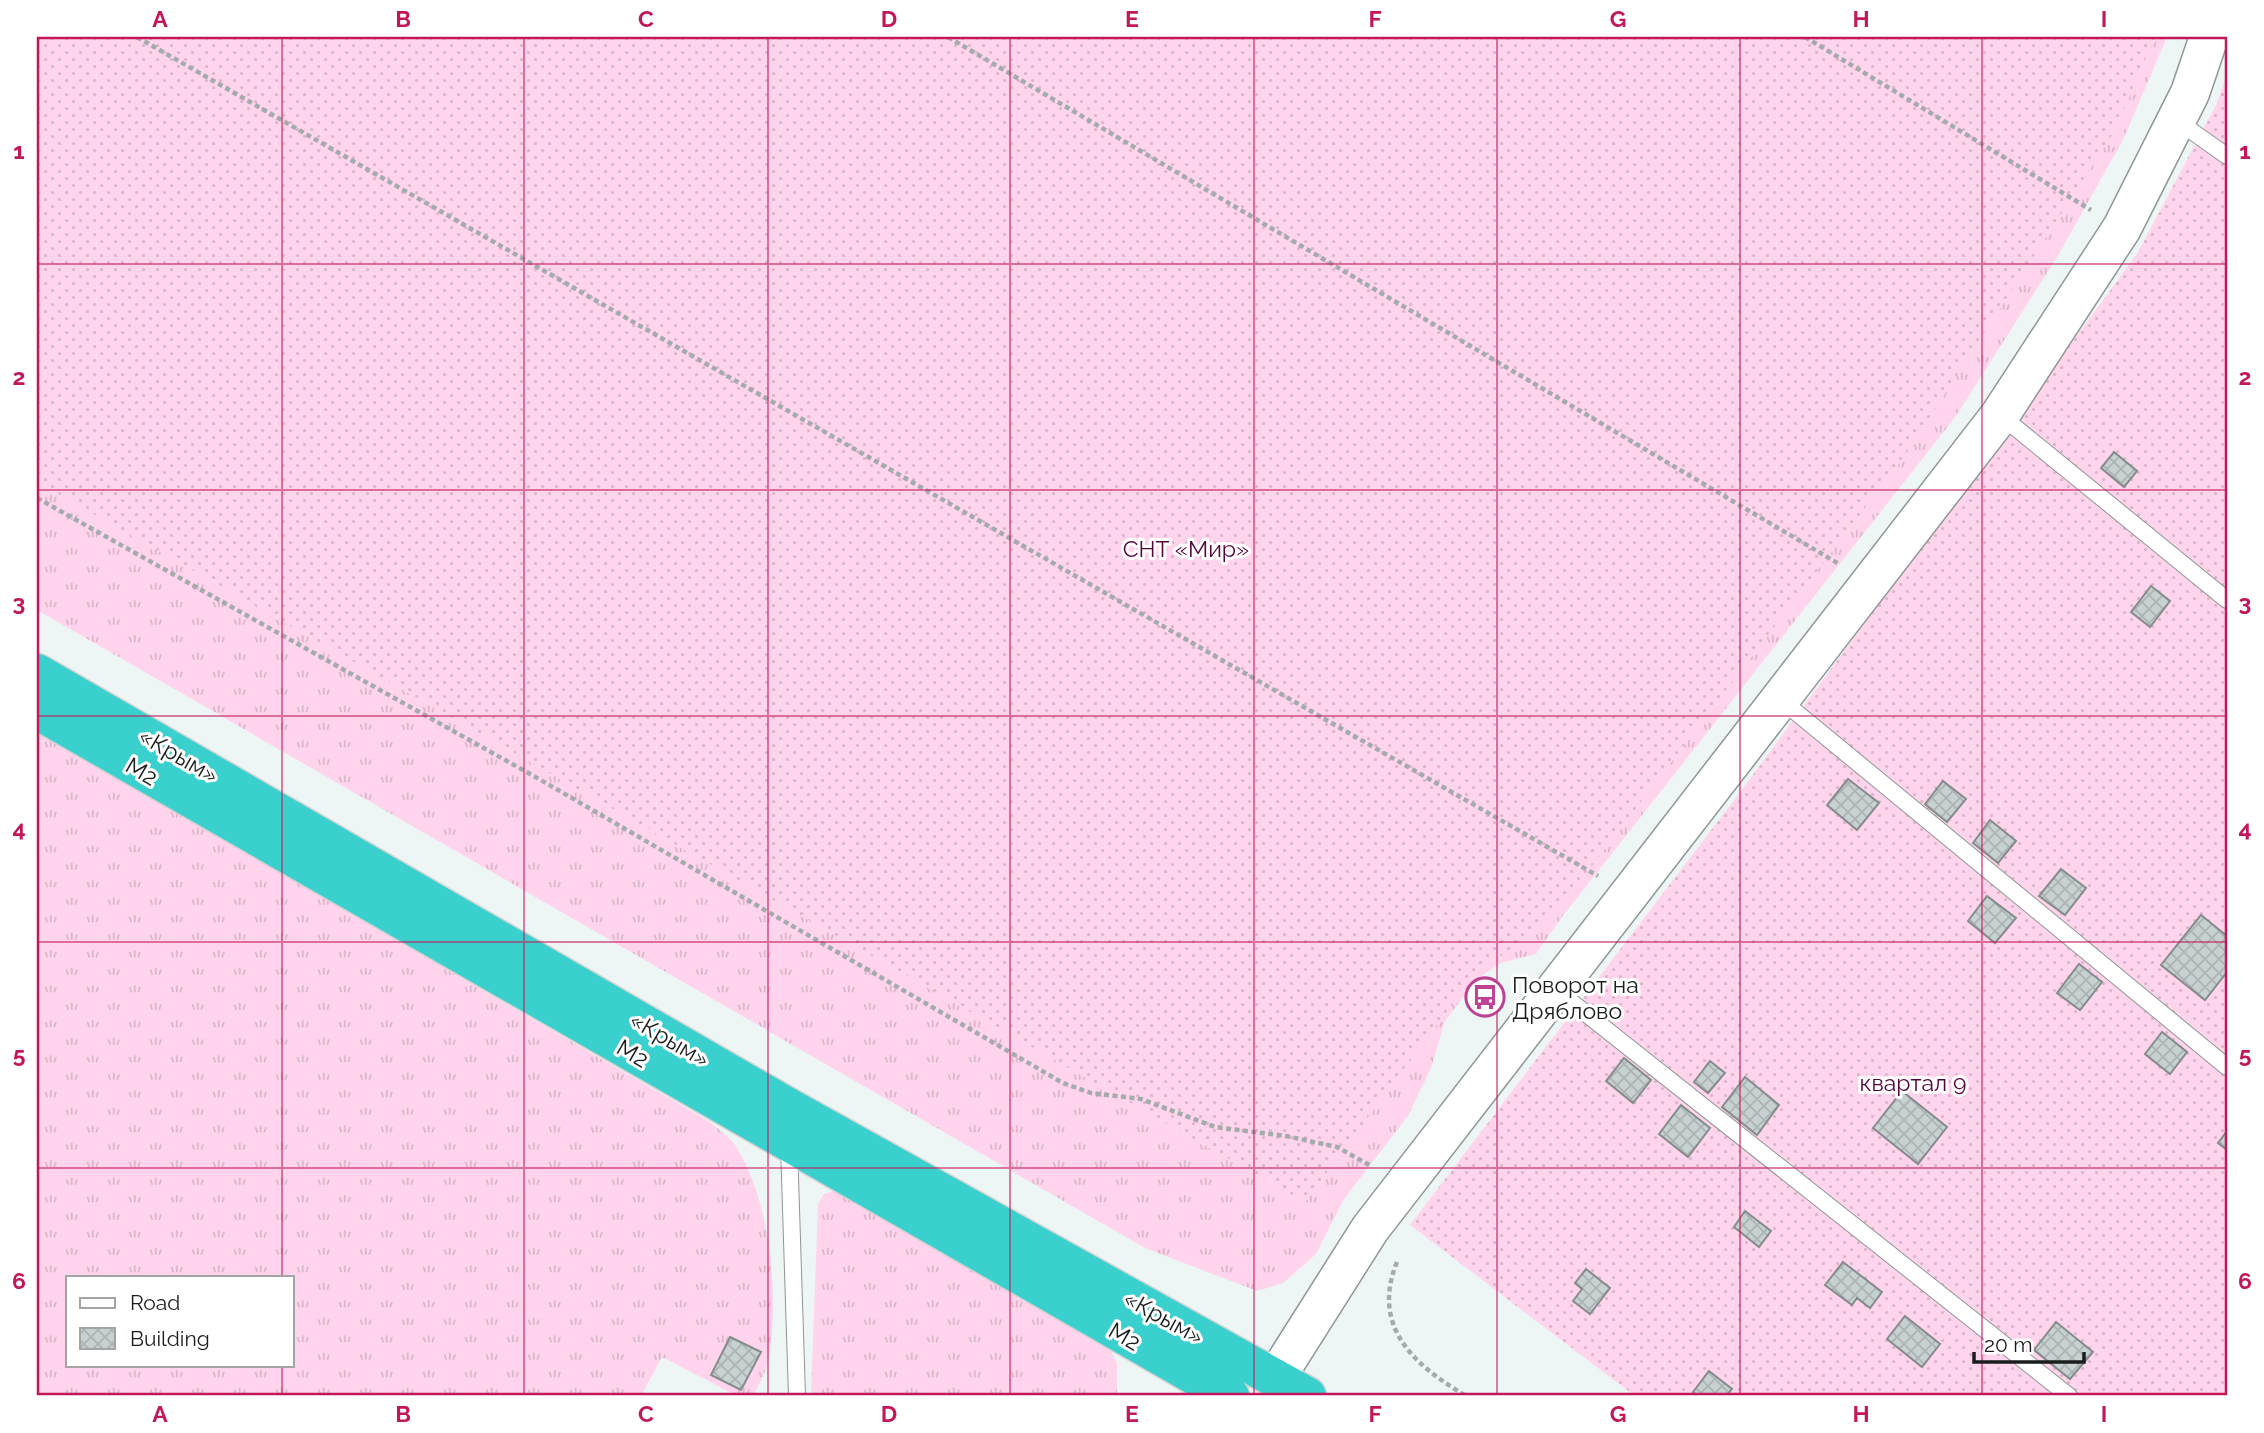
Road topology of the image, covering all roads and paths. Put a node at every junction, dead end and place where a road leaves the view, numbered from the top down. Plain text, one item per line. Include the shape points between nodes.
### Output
1 (136, 37) edge
2 (948, 37) edge
3 (1805, 37) edge
4 (2209, 37) edge
5 (2176, 120) junction
6 (2227, 156) edge
7 (2122, 228) junction
8 (2000, 415) junction
9 (37, 498) edge
10 (1870, 583) junction
11 (2227, 600) edge
12 (37, 673) edge
13 (1780, 698) junction
14 (37, 710) edge
15 (1629, 893) junction
16 (1555, 989) junction
17 (2227, 1067) edge
18 (789, 1143) junction
19 (1401, 1188) junction
20 (1400, 1255) dead end
21 (1291, 1387) edge
22 (797, 1396) edge
23 (1230, 1396) edge
24 (1466, 1396) edge
25 (2069, 1396) edge

1 - 15 path
2 - 10 path
3 - 7 path
4 - 5 street
5 - 6 lane
5 - 7 street
7 - 8 street
8 - 10 street
8 - 11 lane
9 - 19 path via 539,779 1063,1083 1091,1093 1141,1099 1215,1127 1337,1147
10 - 13 street
12 - 21 highway, «Крым» via 788,1107
13 - 15 street
13 - 17 lane
14 - 18 highway, М2
15 - 16 street
16 - 19 street
16 - 25 lane
18 - 22 lane
18 - 23 highway, М2
19 - 21 street via 1370,1229
20 - 24 path via 1390,1287 1396,1332 1423,1369

